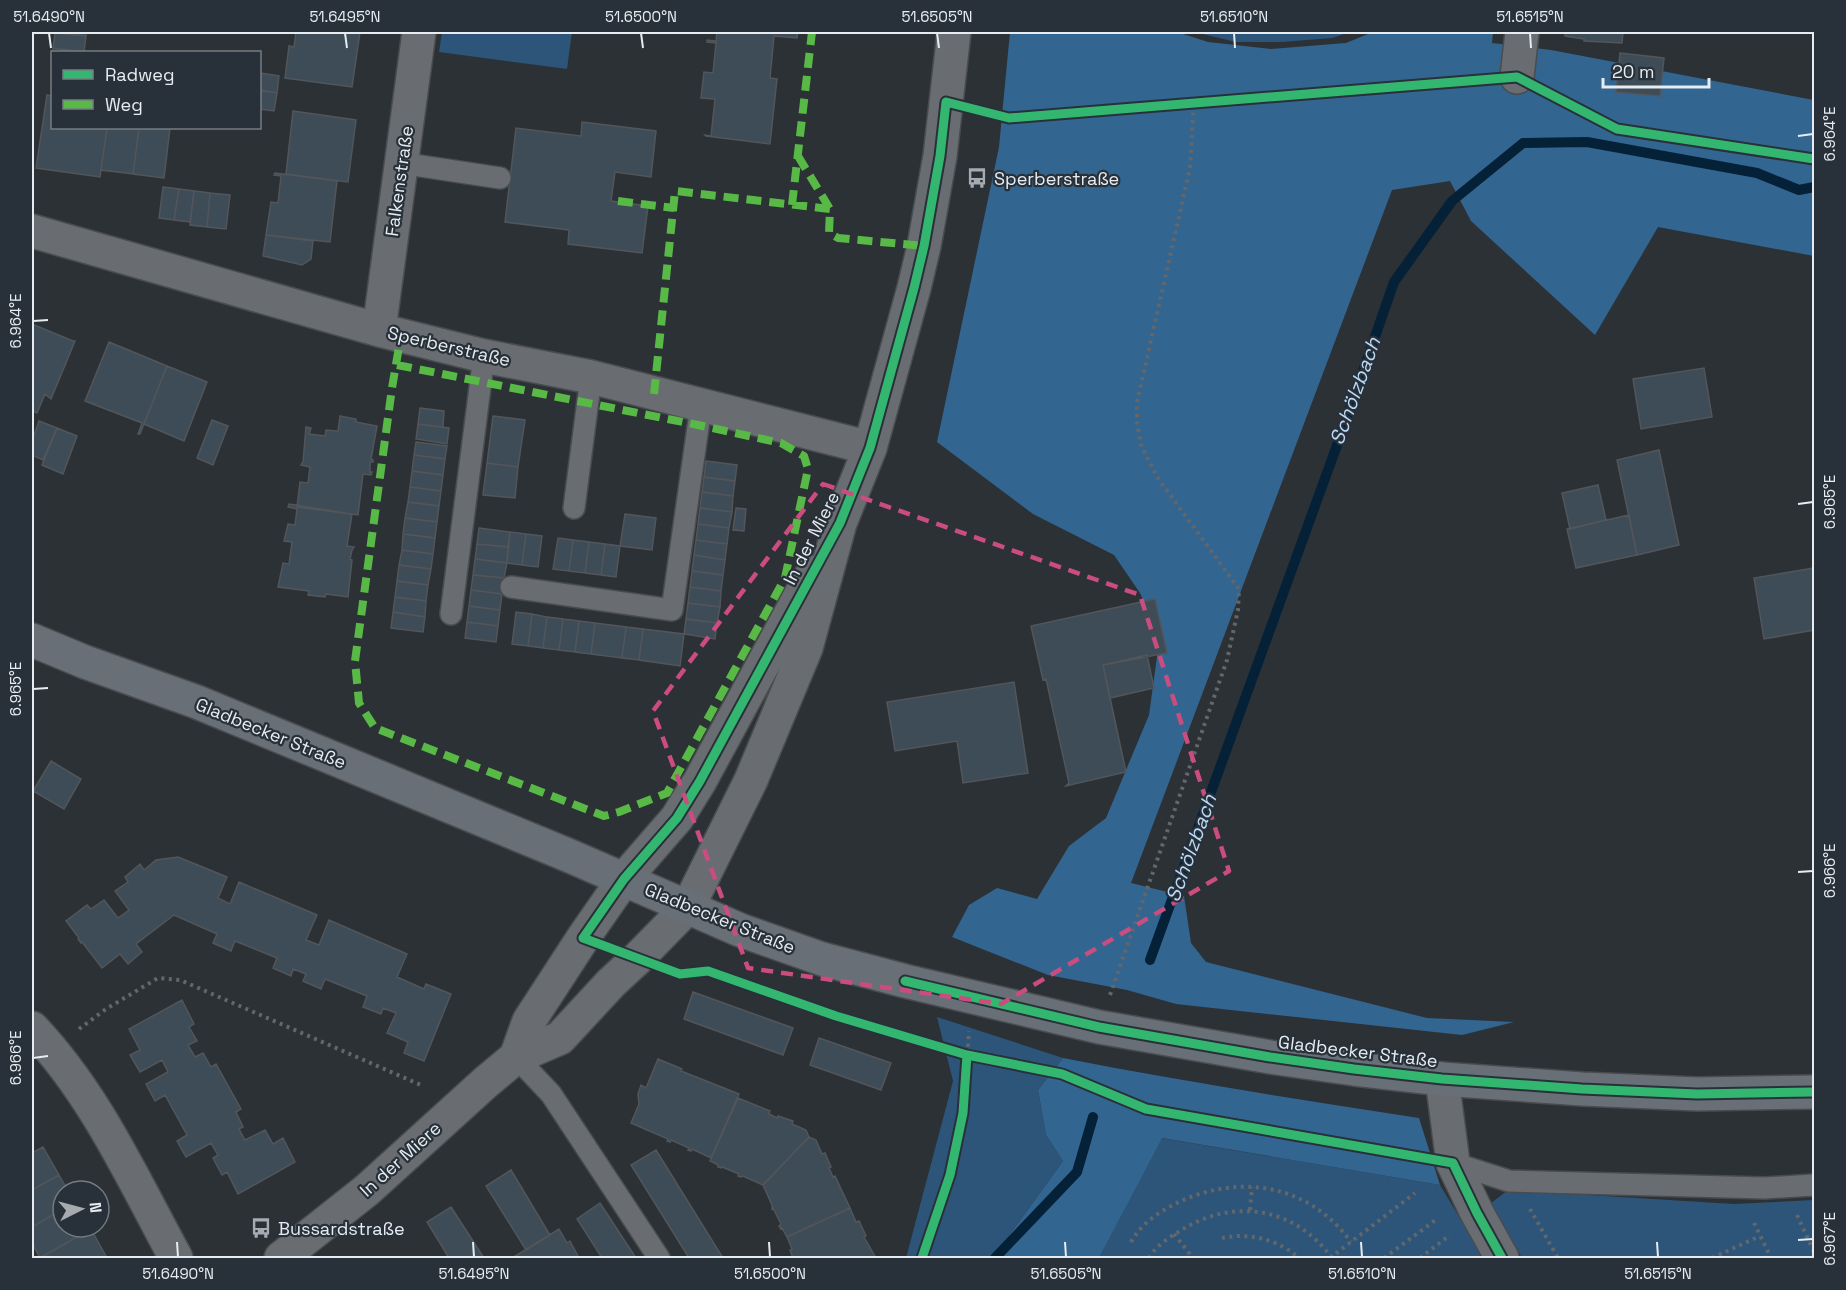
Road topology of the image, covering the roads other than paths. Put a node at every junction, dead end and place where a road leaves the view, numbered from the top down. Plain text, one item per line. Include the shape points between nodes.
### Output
1 (419, 32) edge
2 (954, 32) edge
3 (1522, 32) edge
4 (1517, 77) dead end
5 (401, 163) junction
6 (500, 178) dead end
7 (32, 231) edge
8 (379, 330) junction
9 (484, 356) junction
10 (591, 377) junction
11 (701, 406) junction
12 (870, 448) junction
13 (574, 508) dead end
14 (840, 523) junction
15 (511, 587) dead end
16 (451, 615) dead end
17 (32, 640) edge
18 (624, 879) junction
19 (688, 907) junction
20 (41, 1039) edge
21 (516, 1057) junction
22 (1442, 1078) junction
23 (1815, 1092) edge
24 (1453, 1163) junction
25 (1815, 1185) edge
26 (176, 1258) edge
27 (281, 1258) edge
28 (658, 1258) edge
29 (1502, 1258) edge

1 - 5 street, Falkenstraße
2 - 12 street, In der Miere via 926,236
3 - 4 street
5 - 6 lane
5 - 8 street, Falkenstraße
7 - 8 street, Sperberstraße
8 - 9 street, Sperberstraße
9 - 10 street, Sperberstraße
9 - 16 lane
10 - 11 street, Sperberstraße
10 - 13 lane
11 - 12 street, Sperberstraße
11 - 15 lane via 672,610
12 - 14 street, In der Miere
14 - 18 street, In der Miere via 700,781 677,818
14 - 19 street, In der Miere via 806,648 751,780
17 - 18 main road, Gladbecker Straße via 197,702
18 - 19 main road, Gladbecker Straße
18 - 21 street, In der Miere via 529,1021
19 - 21 street, In der Miere via 560,1038
19 - 22 main road, Gladbecker Straße via 822,959 1099,1027 1354,1070
20 - 26 street via 91,1103
21 - 27 street, In der Miere via 367,1190
21 - 28 lane via 568,1118
22 - 23 main road, Gladbecker Straße via 1697,1094
22 - 24 street, Gladbecker Straße
24 - 25 lane via 1509,1181 1765,1188
24 - 29 street, Gladbecker Straße

